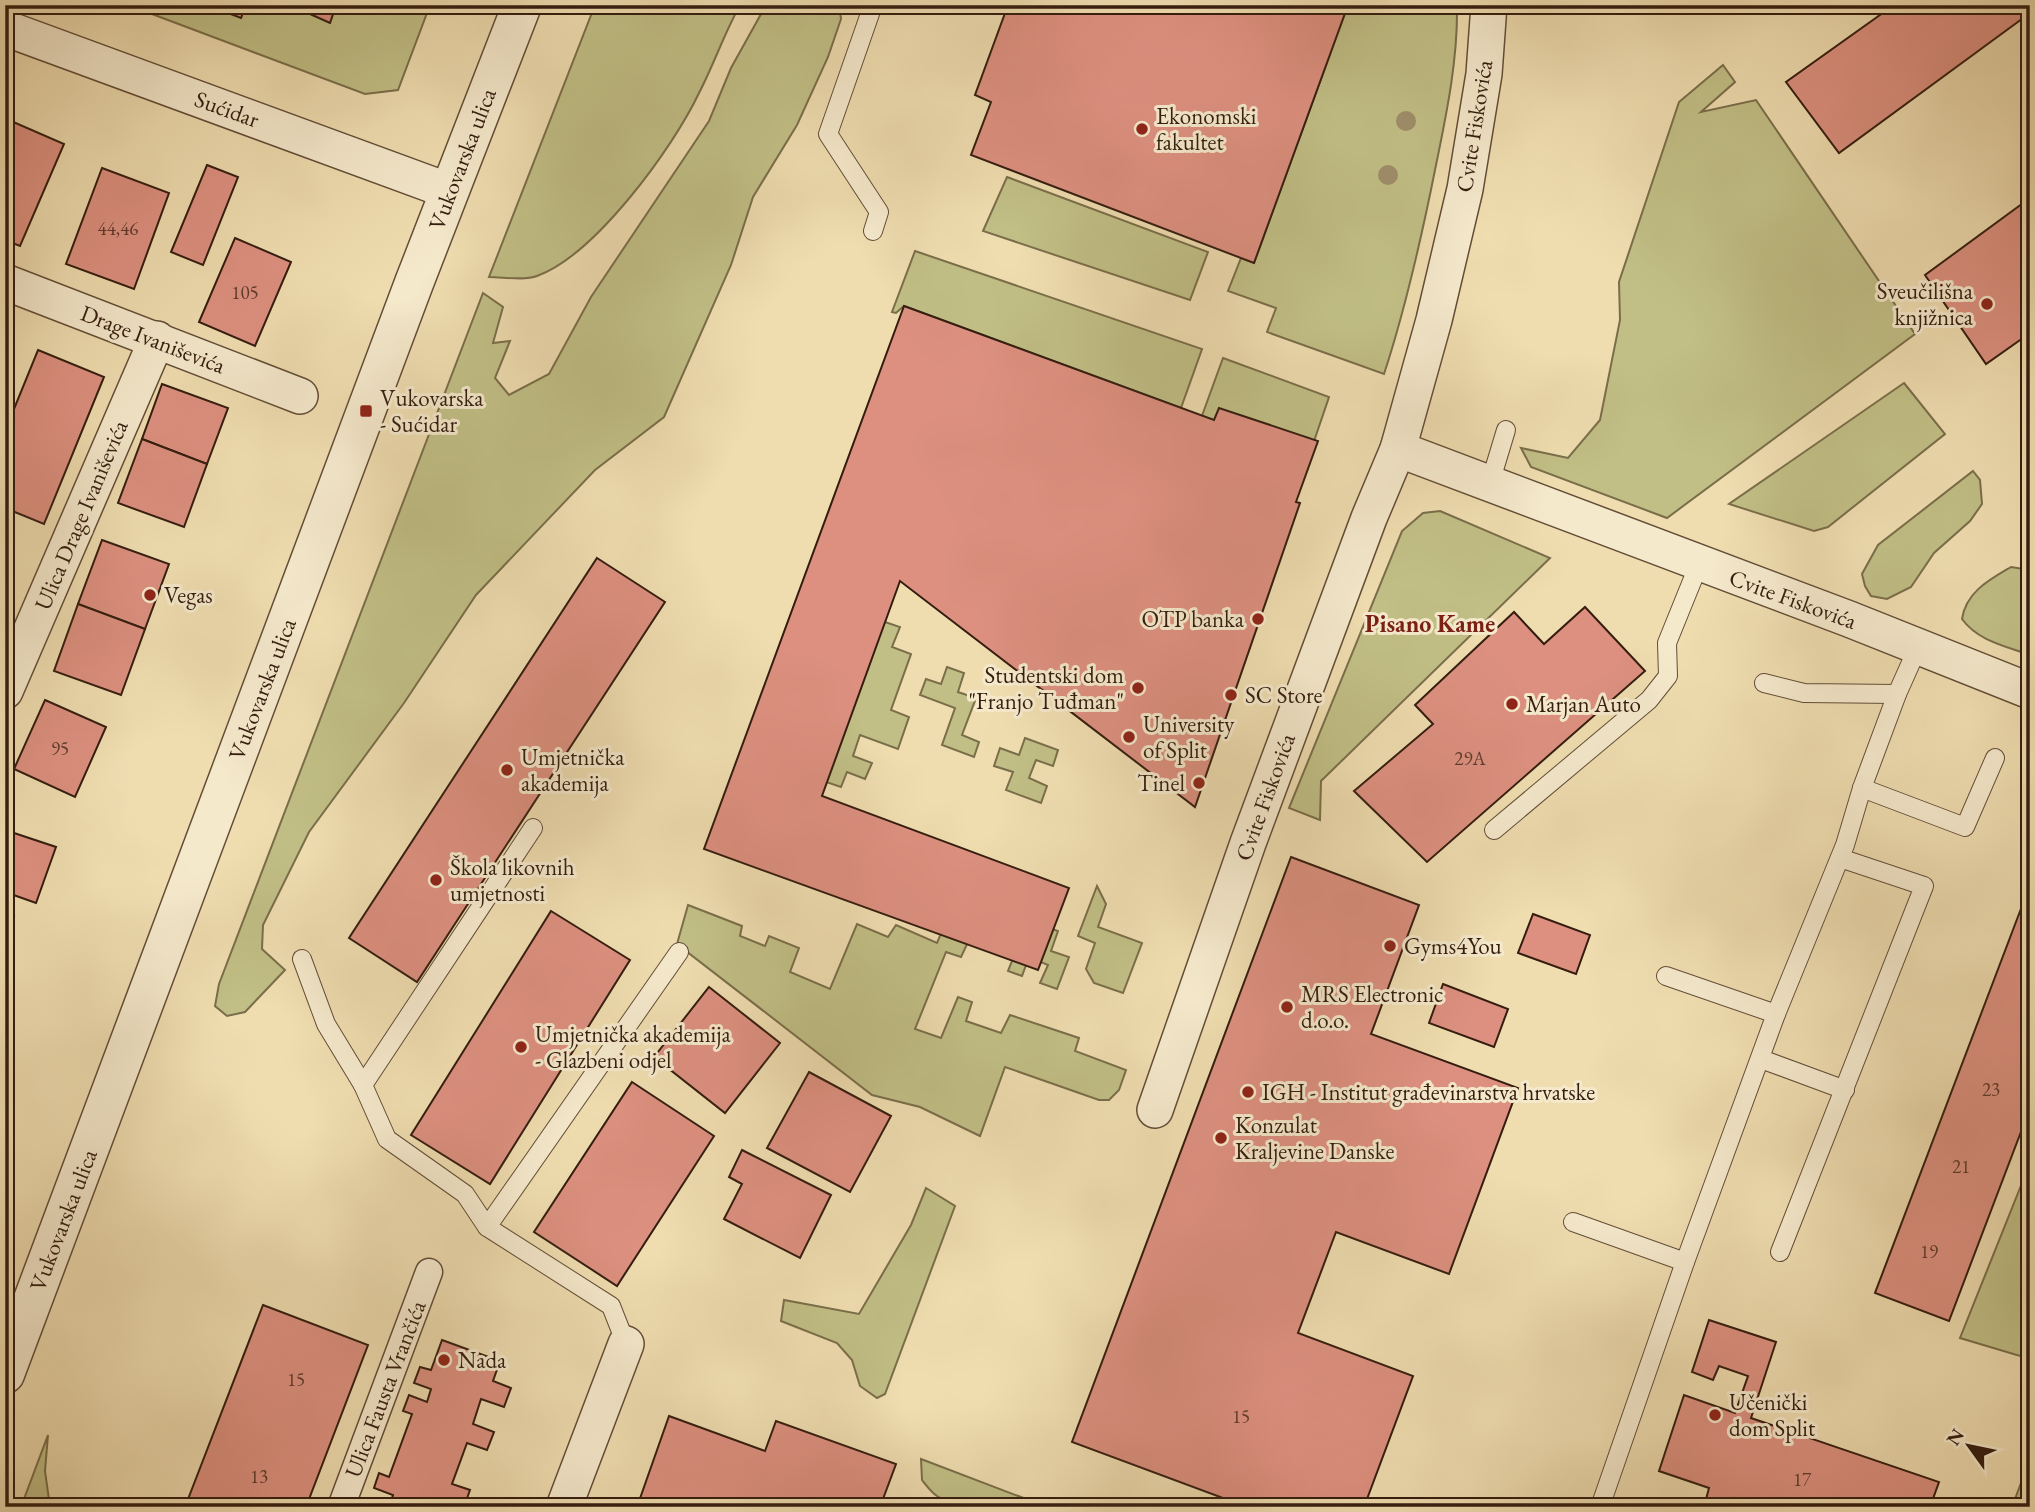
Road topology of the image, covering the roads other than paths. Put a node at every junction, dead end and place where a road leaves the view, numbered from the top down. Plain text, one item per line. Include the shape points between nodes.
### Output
1 (522, 5) edge
2 (873, 5) edge
3 (1489, 5) edge
4 (5, 28) edge
5 (449, 191) junction
6 (873, 231) dead end
7 (5, 282) edge
8 (157, 340) junction
9 (300, 396) dead end
10 (1506, 430) dead end
11 (1398, 449) junction
12 (1490, 483) junction
13 (1699, 564) junction
14 (1918, 647) junction
15 (1764, 683) dead end
16 (5, 691) edge
17 (2030, 691) edge
18 (1897, 694) junction
19 (1994, 758) dead end
20 (1862, 788) junction
21 (533, 828) dead end
22 (1494, 830) dead end
23 (1840, 858) junction
24 (679, 952) dead end
25 (302, 959) dead end
26 (1666, 976) dead end
27 (1776, 1014) junction
28 (1761, 1059) junction
29 (363, 1085) junction
30 (1844, 1090) junction
31 (1155, 1110) dead end
32 (1573, 1222) dead end
33 (487, 1227) junction
34 (1780, 1252) dead end
35 (1685, 1262) junction
36 (429, 1272) dead end
37 (626, 1344) joint
38 (5, 1374) edge
39 (341, 1507) edge
40 (564, 1507) edge
41 (1600, 1507) edge

1 - 5 street, Vukovarska ulica
2 - 6 lane via 828,134 879,212
3 - 11 street, Cvite Fiskovića via 1484,74 1465,189
4 - 5 street, Sućidar
5 - 38 street, Vukovarska ulica
7 - 8 street, Drage Ivaniševića
8 - 9 street, Drage Ivaniševića
8 - 16 street, Ulica Drage Ivaniševića
10 - 12 lane
11 - 12 street, Cvite Fiskovića
11 - 31 street, Cvite Fiskovića via 1248,843
12 - 13 street, Cvite Fiskovića
13 - 14 street, Cvite Fiskovića
13 - 22 lane via 1667,643 1668,676 1649,700
14 - 17 street, Cvite Fiskovića
14 - 18 lane
15 - 18 lane via 1804,693
18 - 20 lane
19 - 20 lane via 1965,827
20 - 23 lane
21 - 29 lane
23 - 27 lane
23 - 30 lane via 1924,886
24 - 33 lane
25 - 29 lane via 326,1024
26 - 27 lane
27 - 28 lane
28 - 30 lane
28 - 35 lane
29 - 33 lane via 387,1139 465,1194
30 - 34 lane
32 - 35 lane
33 - 37 lane via 611,1306
35 - 41 lane
36 - 39 street, Ulica Fausta Vrančića
37 - 40 street

